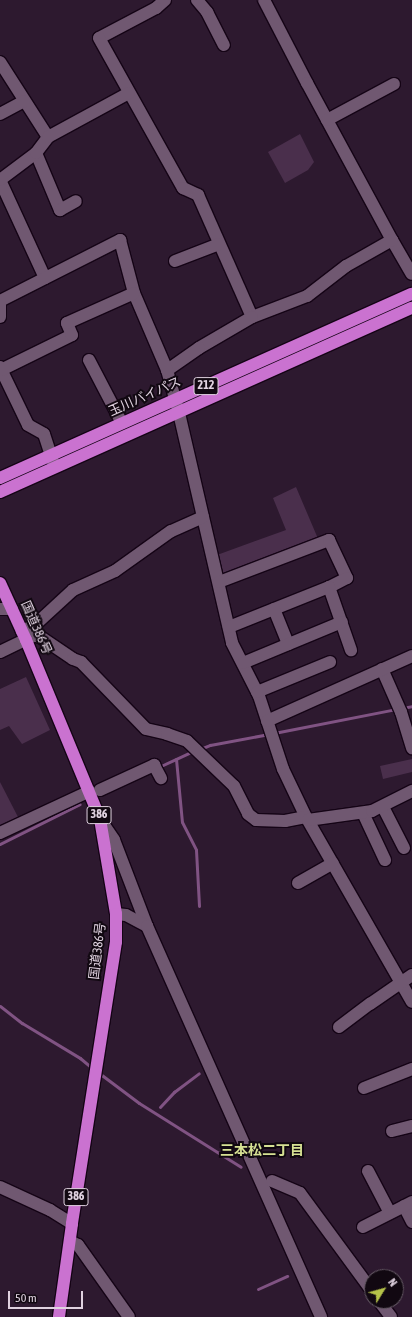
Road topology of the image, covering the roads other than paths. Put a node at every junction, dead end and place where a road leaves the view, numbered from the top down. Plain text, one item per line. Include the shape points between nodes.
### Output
1 (165, 0) edge
2 (197, 0) edge
3 (264, 0) edge
4 (224, 45) dead end
5 (0, 62) edge
6 (394, 84) dead end
7 (129, 94) junction
8 (24, 101) junction
9 (0, 114) edge
10 (327, 120) junction
11 (48, 137) junction
12 (36, 153) junction
13 (76, 201) dead end
14 (392, 240) junction
15 (218, 244) junction
16 (176, 261) dead end
17 (412, 274) edge
18 (45, 278) junction
19 (134, 293) junction
20 (412, 294) edge
21 (412, 308) edge
22 (0, 317) edge
23 (252, 317) junction
24 (332, 330) junction
25 (338, 341) junction
26 (89, 360) dead end
27 (1, 369) edge
28 (167, 370) junction
29 (175, 399) junction
30 (179, 413) junction
31 (122, 423) junction
32 (52, 455) junction
33 (55, 468) junction
34 (0, 478) edge
35 (0, 492) edge
36 (203, 517) junction
37 (219, 582) junction
38 (0, 583) edge
39 (329, 587) junction
40 (6, 609) edge
41 (274, 609) junction
42 (342, 622) junction
43 (229, 627) junction
44 (27, 636) junction
45 (288, 644) junction
46 (352, 650) dead end
47 (0, 652) edge
48 (412, 656) edge
49 (330, 662) dead end
50 (243, 664) junction
51 (382, 669) junction
52 (256, 692) junction
53 (269, 729) junction
54 (412, 748) edge
55 (161, 778) dead end
56 (95, 790) junction
57 (412, 791) edge
58 (382, 807) junction
59 (363, 813) junction
60 (100, 818) junction
61 (307, 819) junction
62 (0, 833) edge
63 (404, 848) dead end
64 (385, 860) dead end
65 (333, 863) junction
66 (298, 883) dead end
67 (116, 914) junction
68 (147, 926) junction
69 (412, 975) edge
70 (400, 982) junction
71 (412, 1002) edge
72 (339, 1028) dead end
73 (412, 1069) edge
74 (364, 1088) dead end
75 (412, 1126) edge
76 (392, 1130) dead end
77 (368, 1171) dead end
78 (272, 1181) dead end
79 (0, 1187) edge
80 (408, 1204) edge
81 (390, 1213) junction
82 (412, 1222) edge
83 (72, 1224) junction
84 (363, 1228) dead end
85 (70, 1241) junction
86 (364, 1280) edge
87 (59, 1317) edge
88 (129, 1317) edge
89 (321, 1317) edge

1 - 7 street via 156,8 99,38
2 - 4 street via 207,12
3 - 10 street
5 - 8 street
6 - 10 street
7 - 11 street
7 - 15 street via 183,188 198,195
8 - 9 street
8 - 11 street
10 - 14 street
11 - 12 street
12 - 13 street via 60,210
12 - 18 street via 0,180
14 - 17 street
14 - 23 street via 346,266 307,296
15 - 16 street
15 - 23 street
18 - 19 street via 120,240
18 - 22 street via 0,301
19 - 27 street via 67,323 72,335
19 - 28 street
20 - 24 highway, 玉川バイパス / 212
21 - 25 highway, 212
23 - 28 street
24 - 25 highway
24 - 29 highway, 玉川バイパス / 212
25 - 30 highway, 212
26 - 31 street
27 - 32 street via 28,425 44,434
28 - 29 street
29 - 30 street
29 - 31 highway, 玉川バイパス / 212
30 - 33 highway, 212
30 - 36 street
31 - 32 highway, 玉川バイパス / 212
32 - 33 street
32 - 34 highway, 玉川バイパス / 212
33 - 35 highway, 212
36 - 37 street
36 - 44 street via 171,531 116,571 73,590 36,624
37 - 39 street via 329,540 347,578
37 - 43 street
38 - 40 highway, 国道386号 / 386
39 - 41 street
39 - 42 street
40 - 44 highway, 国道386号 / 386
41 - 43 street
41 - 45 street
42 - 45 street
42 - 46 street
43 - 50 street via 232,643
44 - 47 street
44 - 56 highway, 国道386号 / 386
44 - 61 street via 42,638 73,660 81,662 146,729 187,741 234,786 248,814 256,820
45 - 50 street
48 - 51 street
49 - 52 street
50 - 52 street
51 - 53 street
51 - 54 street
52 - 53 street
53 - 61 street via 283,769
55 - 56 street via 154,765
56 - 60 highway, 国道386号 / 386
56 - 62 street
57 - 58 street
58 - 59 street
58 - 63 street
59 - 61 street
59 - 64 street
60 - 67 highway, 国道386号 / 386
60 - 68 street via 114,840
61 - 65 street
65 - 66 street
65 - 70 street
67 - 68 street via 126,915
67 - 83 highway, 国道386号 / 386 via 116,942
68 - 89 street
69 - 70 street
70 - 71 street
70 - 72 street
73 - 74 street
75 - 76 street
77 - 81 street
78 - 86 street via 300,1193
79 - 83 street via 50,1210
80 - 81 street
80 - 82 street
81 - 84 street
83 - 85 highway, 国道386号 / 386
85 - 87 highway, 国道386号 / 386
85 - 88 street via 78,1245

